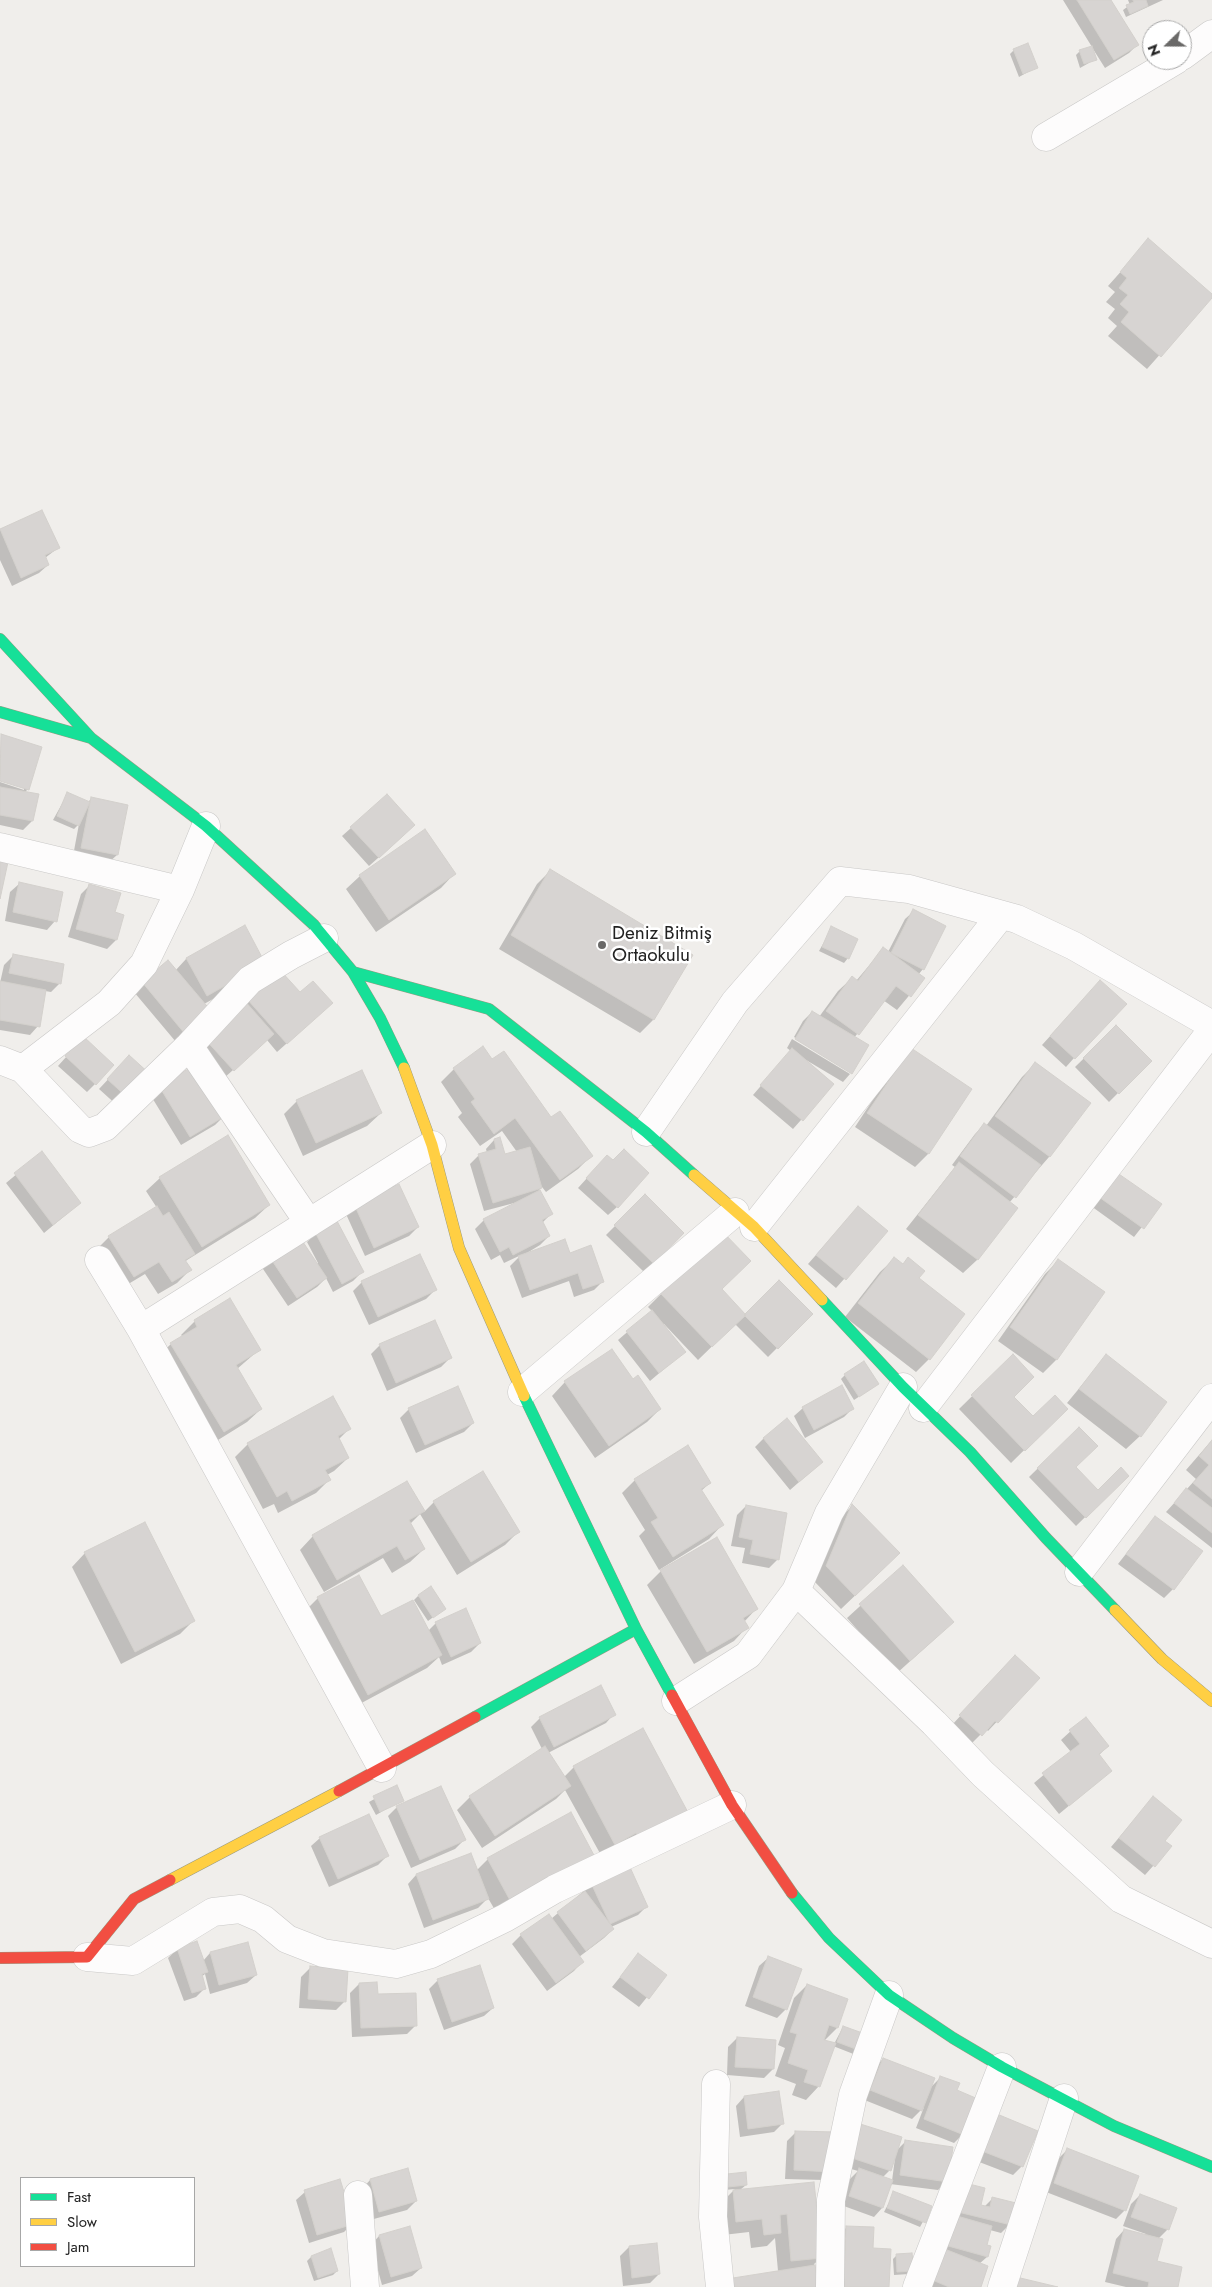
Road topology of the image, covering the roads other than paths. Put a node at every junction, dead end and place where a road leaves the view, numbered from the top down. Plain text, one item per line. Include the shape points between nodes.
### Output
1 (1212, 34) edge
2 (1192, 49) edge
3 (1159, 70) edge
4 (1046, 137) dead end
5 (0, 639) edge
6 (0, 712) edge
7 (91, 738) junction
8 (206, 826) junction
9 (0, 847) edge
10 (180, 890) junction
11 (1001, 915) junction
12 (324, 938) junction
13 (353, 972) junction
14 (1212, 1025) edge
15 (1212, 1030) edge
16 (189, 1046) junction
17 (11, 1064) edge
18 (646, 1132) junction
19 (432, 1145) junction
20 (745, 1219) junction
21 (309, 1223) junction
22 (99, 1260) dead end
23 (141, 1329) junction
24 (903, 1387) junction
25 (522, 1392) junction
26 (1212, 1398) edge
27 (923, 1408) junction
28 (1079, 1572) junction
29 (796, 1591) junction
30 (636, 1629) junction
31 (676, 1701) junction
32 (1212, 1701) edge
33 (382, 1768) junction
34 (732, 1805) junction
35 (1212, 1944) edge
36 (87, 1956) junction
37 (0, 1958) edge
38 (890, 1995) junction
39 (1002, 2067) junction
40 (716, 2084) dead end
41 (1064, 2098) junction
42 (1212, 2167) edge
43 (358, 2195) dead end
44 (365, 2287) edge
45 (720, 2287) edge
46 (830, 2287) edge
47 (917, 2287) edge
48 (1002, 2287) edge

1 - 2 street
3 - 4 street
5 - 7 street
6 - 7 street
7 - 8 street
8 - 10 street
8 - 12 street via 314,925
9 - 10 street
10 - 17 street via 144,964 115,997
11 - 14 street via 1017,919 1074,946
11 - 18 street via 909,889 840,881 735,1002
11 - 20 street
12 - 13 street
12 - 16 street via 250,980
13 - 18 street via 489,1009
13 - 19 street via 407,1074
15 - 27 street
16 - 17 street via 105,1127 89,1132 80,1129
16 - 21 street
18 - 20 street
19 - 21 street
19 - 25 street via 459,1248
20 - 24 street
20 - 25 street
21 - 23 street
22 - 23 street
23 - 33 street
24 - 27 street
24 - 29 street via 829,1513
25 - 30 street
26 - 28 street
27 - 28 street via 970,1452
28 - 32 street via 1162,1659
29 - 31 street via 748,1655
29 - 35 street via 997,1788 1121,1899
30 - 31 street
30 - 33 street
31 - 34 street
33 - 36 street via 134,1899
34 - 36 street via 556,1889 431,1954 396,1964 323,1953 287,1939 264,1919 240,1909 213,1912 133,1961
34 - 38 street via 786,1886 829,1938
36 - 37 street
38 - 39 street
38 - 46 street via 853,2095 831,2200
39 - 41 street
39 - 47 street
40 - 45 street via 713,2217
41 - 42 street via 1114,2126
41 - 48 street
43 - 44 street

